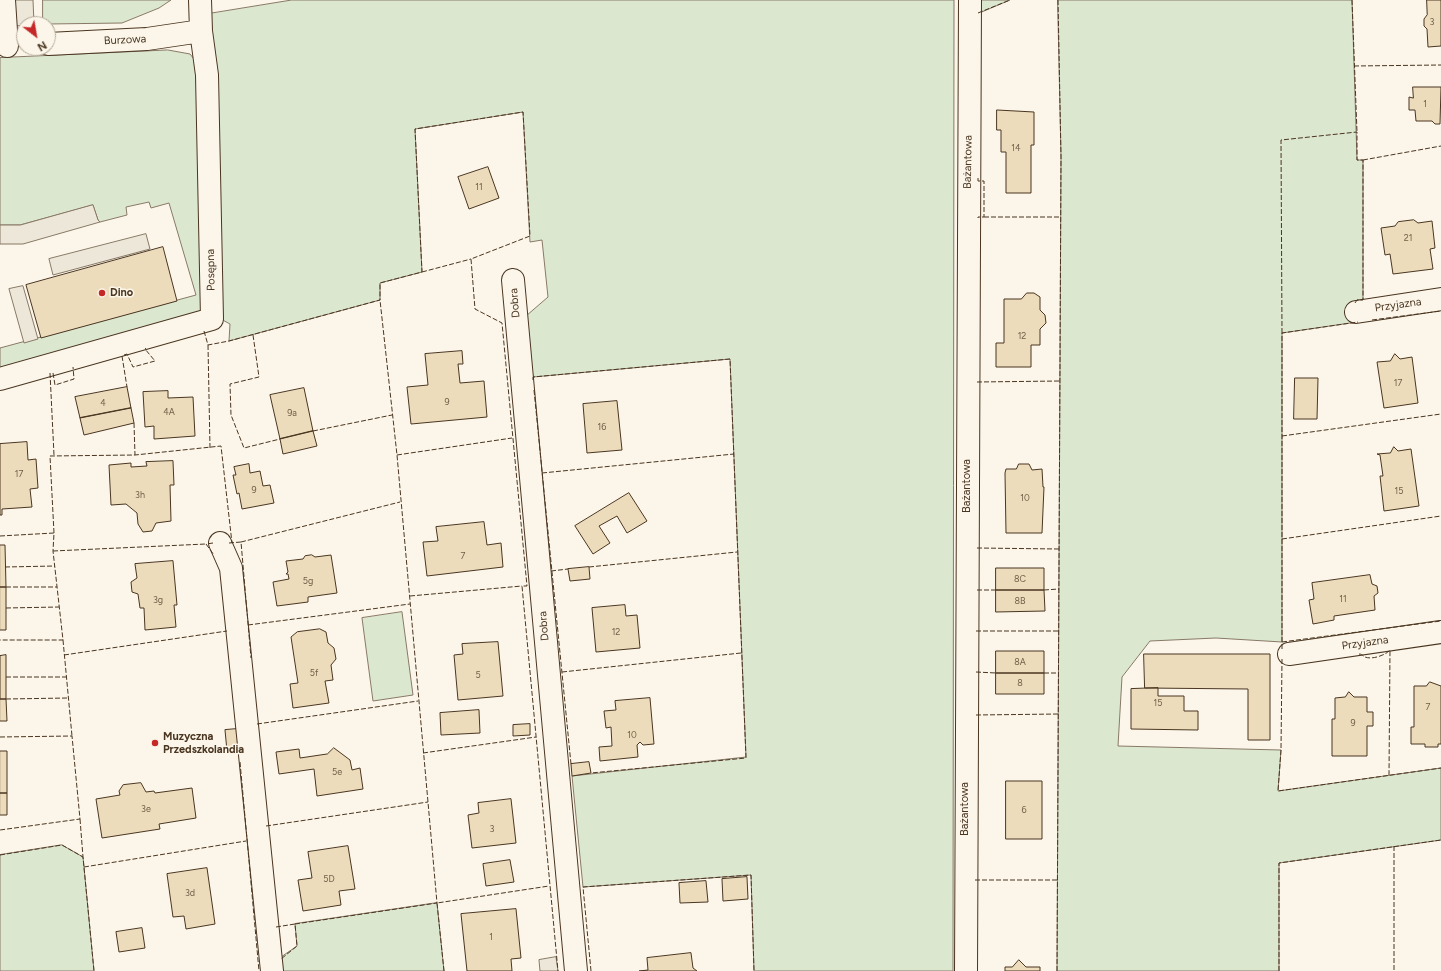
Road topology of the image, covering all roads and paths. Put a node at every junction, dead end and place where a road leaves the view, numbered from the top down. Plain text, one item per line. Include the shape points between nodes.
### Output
1 (4, 0) edge
2 (200, 0) edge
3 (970, 0) edge
4 (201, 31) junction
5 (56, 44) edge
6 (10, 46) edge
7 (513, 280) dead end
8 (1441, 299) edge
9 (1356, 312) dead end
10 (0, 379) edge
11 (220, 542) dead end
12 (1441, 632) edge
13 (1289, 654) dead end
14 (272, 971) edge
15 (576, 971) edge
16 (966, 971) edge

1 - 6 street
2 - 4 street, Posępna
3 - 16 street, Bażantowa
4 - 5 street, Burzowa via 147,40
4 - 10 street, Posępna via 207,75 212,319
7 - 15 street, Dobra
8 - 9 street, Przyjazna
11 - 14 street via 231,568
12 - 13 street, Przyjazna

